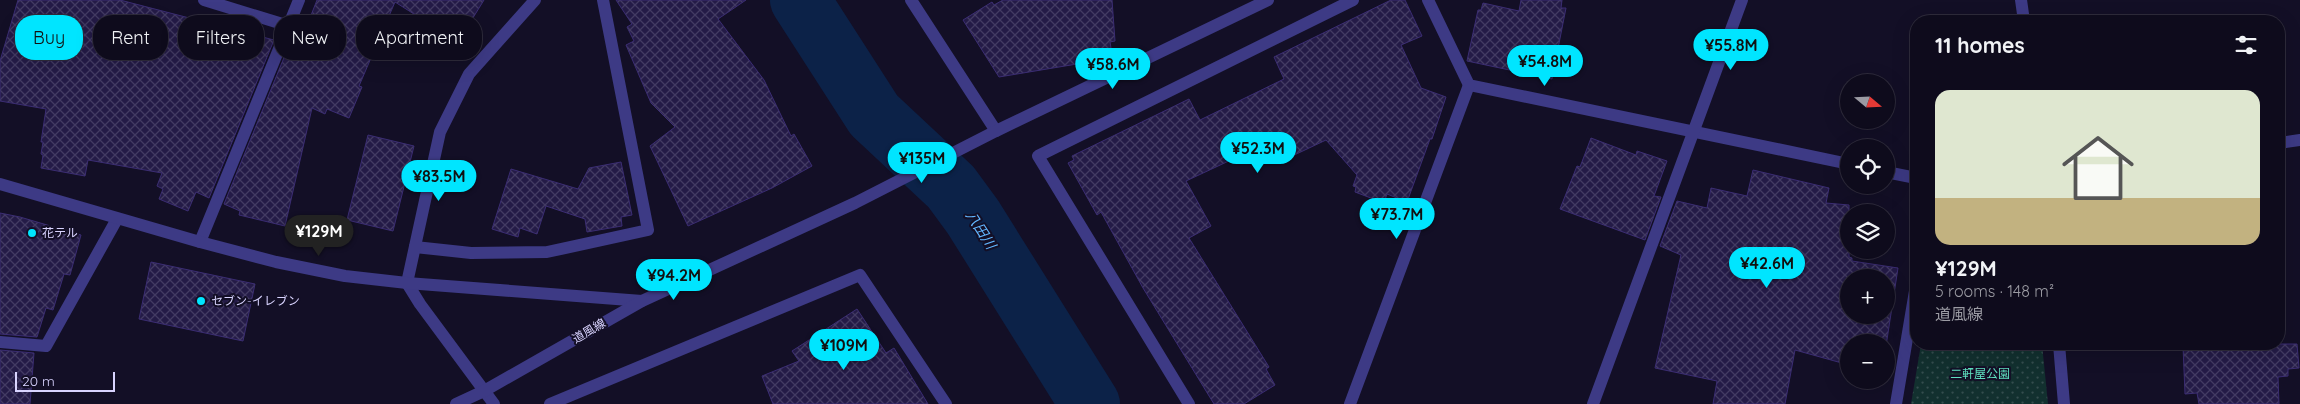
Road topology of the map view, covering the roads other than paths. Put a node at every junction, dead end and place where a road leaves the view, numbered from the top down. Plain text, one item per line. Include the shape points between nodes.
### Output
1 (204, 0) edge
2 (299, 0) edge
3 (535, 0) edge
4 (603, 0) edge
5 (911, 0) edge
6 (1268, 0) edge
7 (1353, 0) edge
8 (1428, 0) edge
9 (1742, 0) edge
10 (2021, 0) edge
11 (293, 15) edge
12 (2023, 15) edge
13 (274, 22) edge
14 (274, 60) edge
15 (1469, 85) junction
16 (996, 131) junction
17 (1694, 132) junction
18 (2300, 140) edge
19 (2285, 142) edge
20 (1840, 162) edge
21 (1895, 174) edge
22 (1910, 177) edge
23 (0, 184) edge
24 (117, 219) junction
25 (200, 242) junction
26 (415, 247) junction
27 (407, 283) junction
28 (642, 301) junction
29 (1910, 320) edge
30 (0, 342) edge
31 (2060, 350) edge
32 (484, 391) junction
33 (456, 404) edge
34 (494, 404) edge
35 (550, 404) edge
36 (946, 404) edge
37 (1189, 404) edge
38 (1350, 404) edge
39 (1594, 404) edge
40 (1896, 404) edge
41 (2064, 404) edge

1 - 13 street
2 - 11 street
3 - 26 street via 469,74 440,132
4 - 26 street via 648,230 547,252 471,253
5 - 16 street
6 - 16 street, 道風線
7 - 37 street via 1038,156
8 - 15 street
9 - 17 street
10 - 12 street
14 - 25 street
15 - 17 street
15 - 38 street
16 - 28 street, 道風線 via 855,203
17 - 20 street
17 - 39 street
18 - 19 street
21 - 22 street
23 - 24 street
24 - 25 street
24 - 30 street via 46,346
25 - 27 street via 345,276
26 - 27 street
27 - 28 street
27 - 32 street
28 - 32 street, 道風線
29 - 40 street
31 - 41 street
32 - 33 street, 道風線
32 - 34 street
35 - 36 street via 860,275

